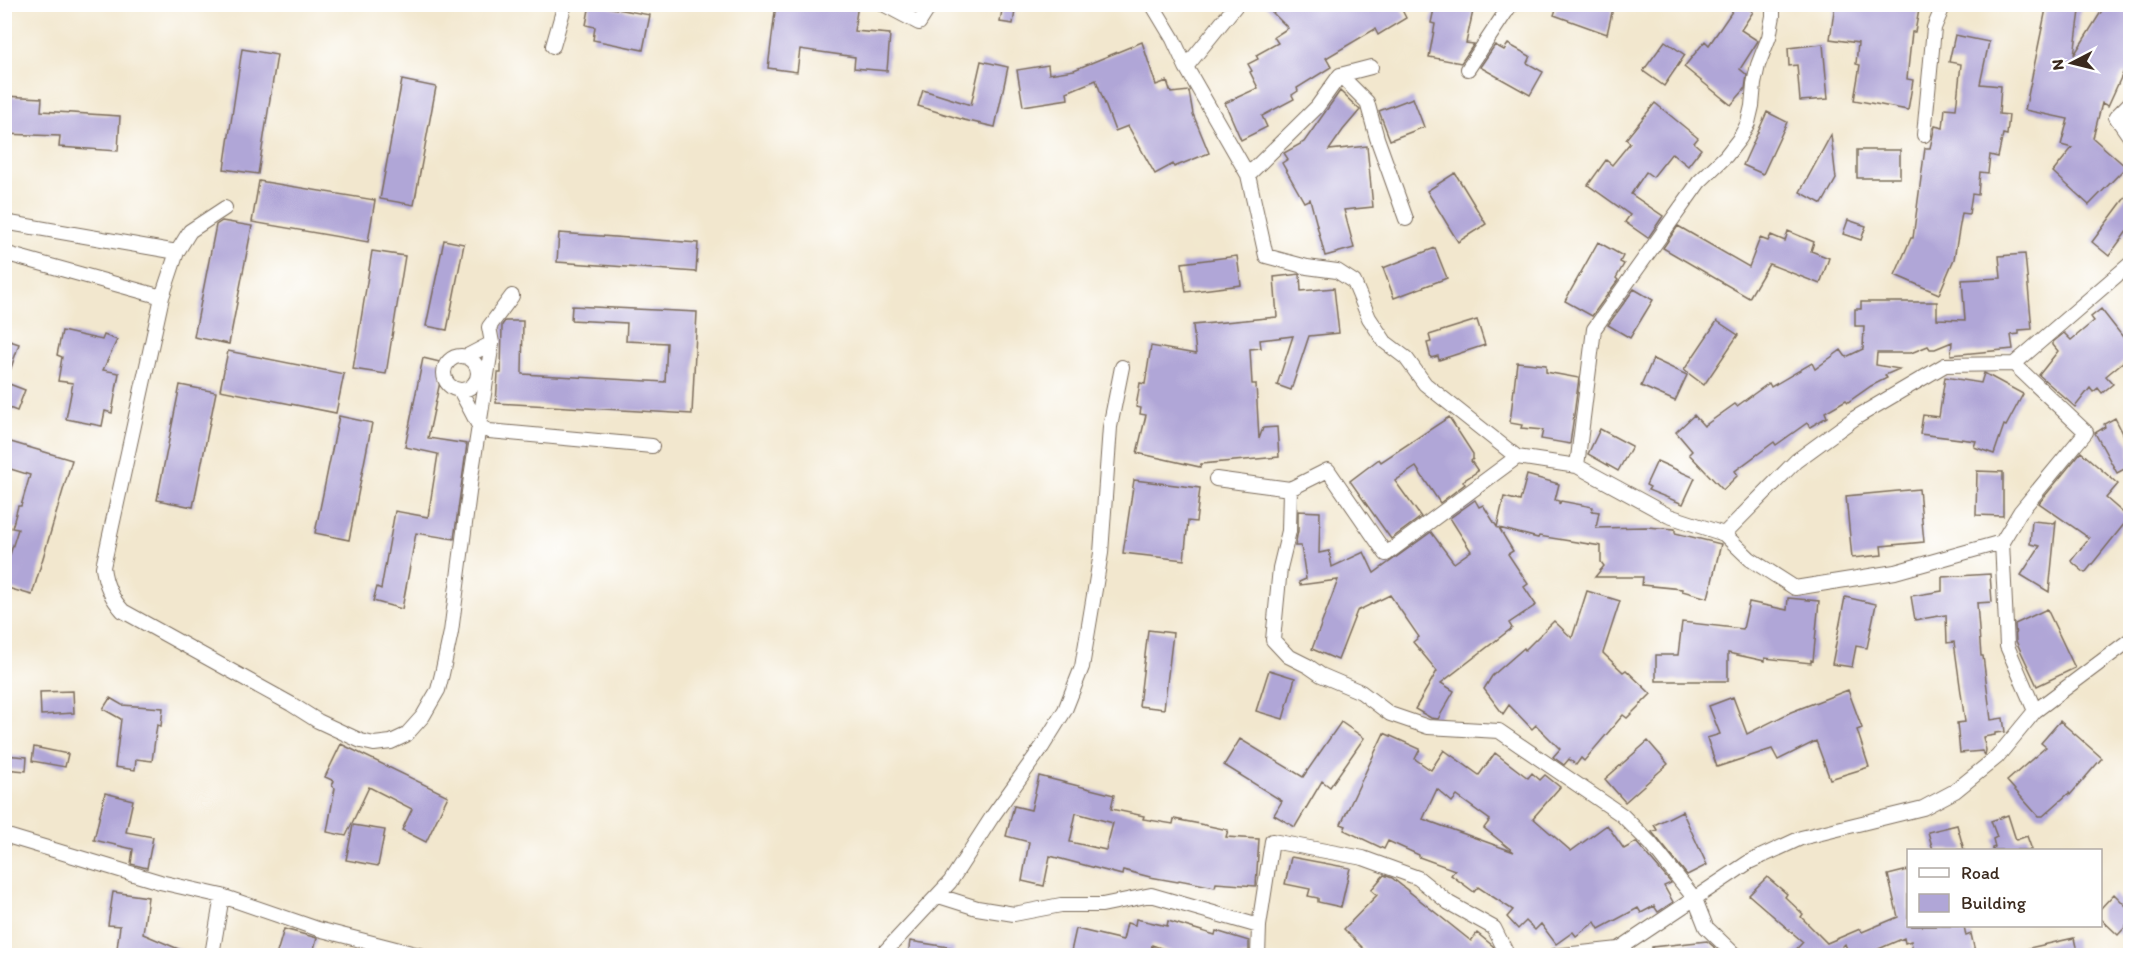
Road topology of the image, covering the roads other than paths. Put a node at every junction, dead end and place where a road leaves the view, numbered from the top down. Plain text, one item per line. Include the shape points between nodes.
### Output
1 (565, 4) edge
2 (883, 4) edge
3 (931, 4) edge
4 (1152, 4) edge
5 (1237, 4) edge
6 (1511, 4) edge
7 (1773, 4) edge
8 (1944, 4) edge
9 (553, 46) dead end
10 (1186, 67) junction
11 (1371, 67) dead end
12 (1468, 69) dead end
13 (1340, 75) junction
14 (2130, 103) edge
15 (1924, 135) dead end
16 (2130, 137) edge
17 (1248, 175) junction
18 (225, 208) dead end
19 (1406, 219) dead end
20 (4, 222) edge
21 (177, 252) junction
22 (4, 253) edge
23 (2130, 264) edge
24 (512, 296) dead end
25 (162, 297) junction
26 (492, 343) junction
27 (467, 356) junction
28 (2014, 364) junction
29 (1122, 367) dead end
30 (460, 390) junction
31 (479, 426) junction
32 (652, 446) dead end
33 (1517, 457) junction
34 (1577, 466) junction
35 (1216, 479) dead end
36 (1290, 489) junction
37 (1724, 534) junction
38 (2002, 542) junction
39 (2130, 640) edge
40 (2036, 711) junction
41 (4, 835) edge
42 (939, 896) junction
43 (222, 897) junction
44 (1695, 899) junction
45 (1259, 926) junction
46 (210, 956) edge
47 (423, 956) edge
48 (881, 956) edge
49 (1258, 956) edge
50 (1508, 956) edge
51 (1554, 956) edge
52 (1736, 956) edge

1 - 9 street
2 - 3 street via 919,23
4 - 10 street
5 - 10 street
6 - 12 street
7 - 34 street via 1748,123 1740,138 1699,182 1594,328
8 - 15 street via 1934,28
10 - 17 street
11 - 13 street
13 - 17 street via 1317,107
13 - 19 street via 1367,102
14 - 16 street via 2116,117
17 - 33 street via 1266,256 1336,271 1354,282 1369,318 1385,342 1406,358 1425,384
18 - 21 street via 190,231
20 - 21 street
21 - 25 street
22 - 25 street
23 - 28 street
24 - 26 street via 489,327
25 - 31 street via 103,567 104,580 123,611 318,721 361,741 391,742 406,735 438,690 451,632
26 - 27 street
26 - 31 street
27 - 30 street via 476,364 478,376 472,387
27 - 30 street via 454,357 444,370 447,382
28 - 37 street via 1945,365 1855,418 1796,461
28 - 38 street via 2086,432 2020,512
29 - 42 street via 1110,427 1101,553 1082,667 1065,710 1042,747
30 - 31 street
31 - 32 street via 489,431
33 - 34 street
33 - 36 street via 1386,554 1328,471
34 - 37 street via 1669,516
35 - 36 street
36 - 44 street via 1289,531 1280,568 1273,640 1288,656 1361,692 1390,714 1428,727 1499,730 1622,815
37 - 38 street via 1750,560 1796,588 1895,572
38 - 40 street via 2007,646
39 - 40 street
40 - 44 street via 1997,758 1955,791 1923,808 1801,838 1749,861
41 - 43 street
42 - 45 street via 976,908 1014,914 1061,905 1102,905 1151,895
42 - 48 street
43 - 46 street
43 - 47 street via 318,929
44 - 51 street via 1619,949
44 - 52 street via 1706,927
45 - 49 street
45 - 50 street via 1272,841 1363,858 1418,878 1449,903 1494,928

